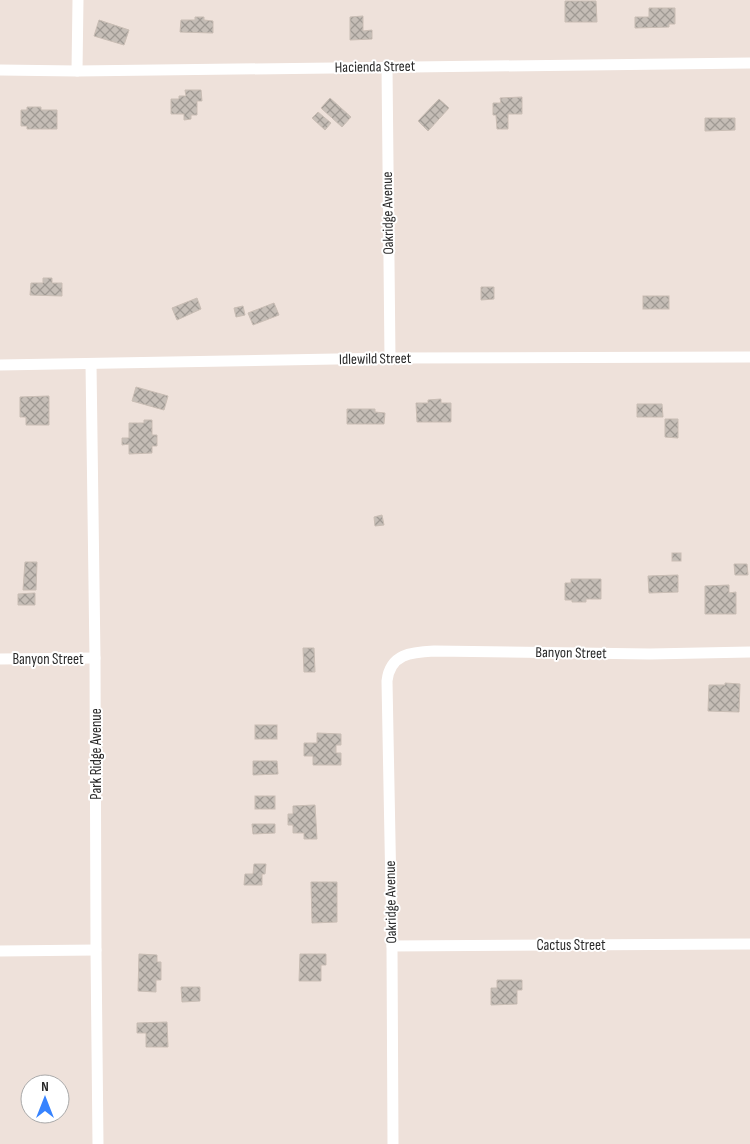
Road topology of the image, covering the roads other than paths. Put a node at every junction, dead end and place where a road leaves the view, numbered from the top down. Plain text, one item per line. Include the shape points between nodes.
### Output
1 (78, 0) edge
2 (750, 63) edge
3 (387, 67) junction
4 (0, 70) edge
5 (77, 71) junction
6 (750, 357) edge
7 (390, 358) junction
8 (90, 364) junction
9 (0, 365) edge
10 (750, 652) edge
11 (96, 658) junction
12 (0, 659) edge
13 (394, 662) joint
14 (750, 944) edge
15 (392, 946) junction
16 (96, 950) junction
17 (0, 951) edge
18 (98, 1144) edge
19 (393, 1144) edge

1 - 5 street
2 - 3 street, Hacienda Street
3 - 5 street, Hacienda Street
3 - 7 street, Oakridge Avenue
4 - 5 street, Hacienda Street
6 - 7 street, Idlewild Street
7 - 8 street, Idlewild Street
8 - 9 street, Idlewild Street
8 - 11 street, Park Ridge Avenue
10 - 13 street, Banyon Street via 434,651 406,655
11 - 12 street, Banyon Street
11 - 16 street, Park Ridge Avenue
13 - 15 street, Oakridge Avenue via 387,681
14 - 15 street, Cactus Street
15 - 19 street, Oakridge Avenue
16 - 17 street
16 - 18 street, Park Ridge Avenue

